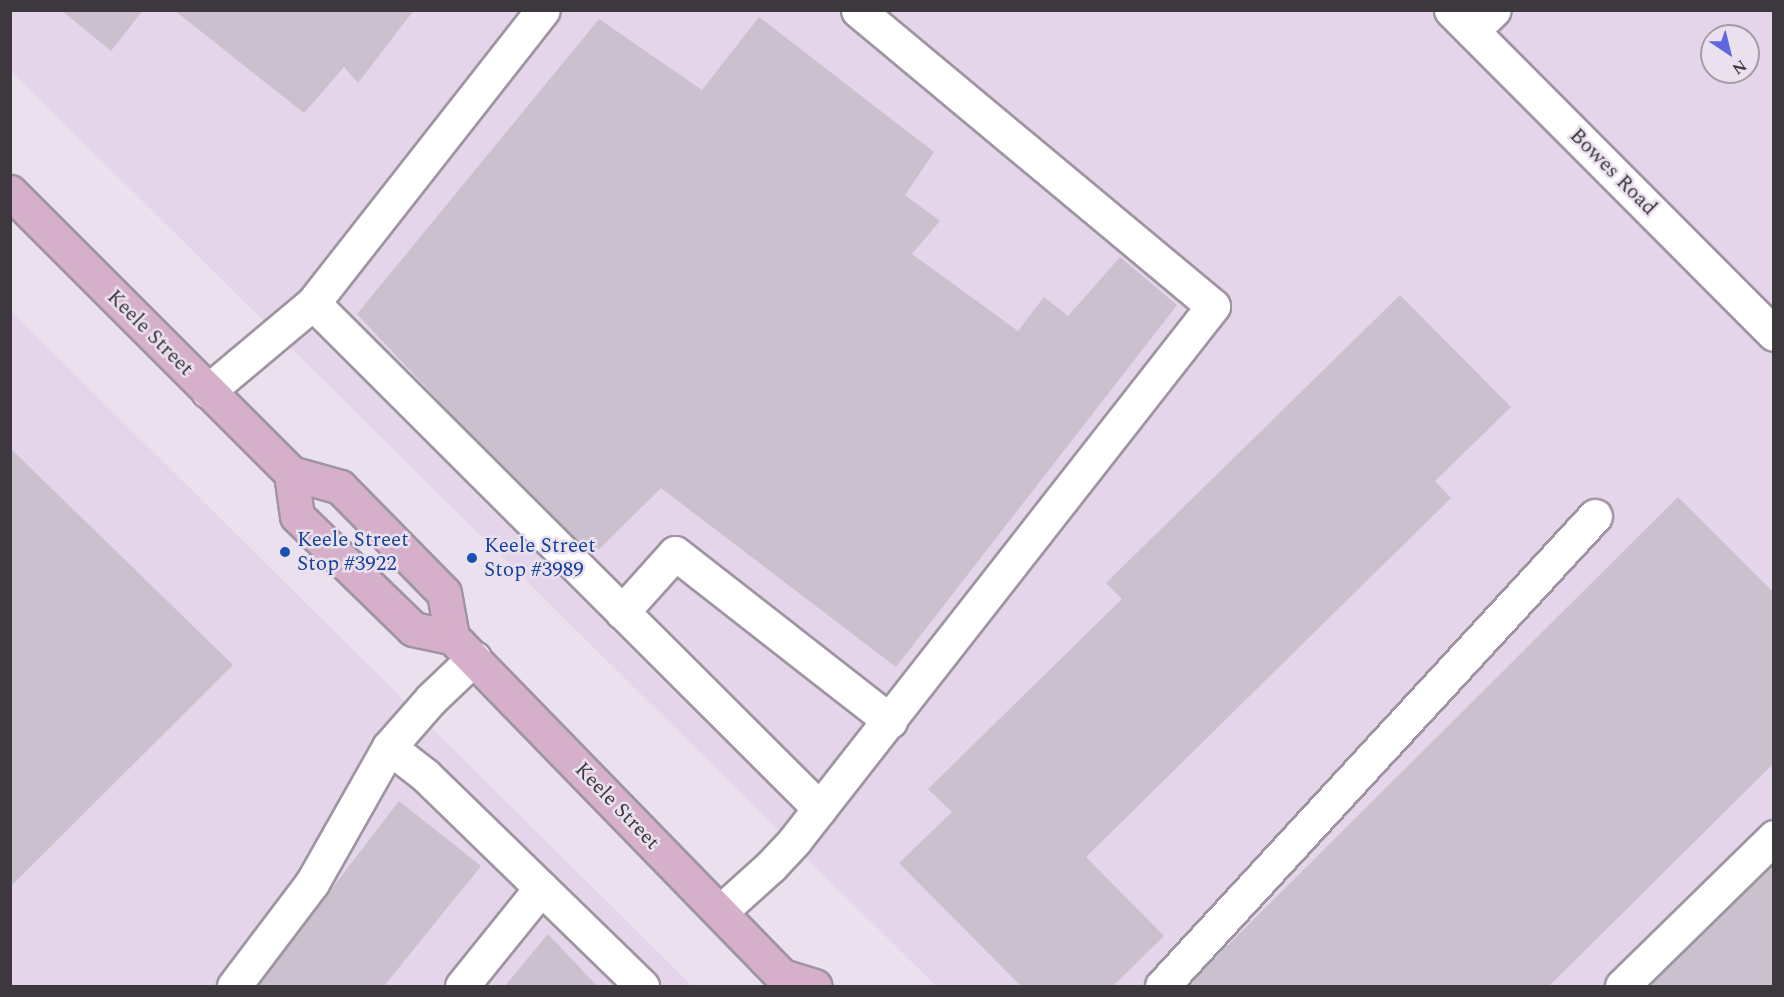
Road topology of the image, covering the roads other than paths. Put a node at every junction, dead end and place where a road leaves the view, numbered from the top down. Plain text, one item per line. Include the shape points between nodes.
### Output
1 (543, 10) edge
2 (858, 10) edge
3 (1473, 18) edge
4 (10, 192) edge
5 (313, 303) junction
6 (1773, 334) edge
7 (208, 392) junction
8 (291, 473) junction
9 (1594, 516) dead end
10 (622, 612) junction
11 (463, 647) junction
12 (890, 721) junction
13 (389, 747) junction
14 (820, 809) junction
15 (1773, 837) edge
16 (541, 888) junction
17 (720, 912) junction
18 (784, 981) edge
19 (234, 987) edge
20 (462, 987) edge
21 (642, 987) edge
22 (815, 987) edge
23 (1162, 987) edge
24 (1622, 987) edge

1 - 5 street
2 - 12 street via 1213,306
3 - 6 street, Bowes Road
4 - 7 main road, Keele Street
5 - 7 street
5 - 10 street
7 - 8 main road, Keele Street
8 - 11 main road, Keele Street via 340,487 348,495 444,593
8 - 11 main road via 297,516 413,629
9 - 23 street
10 - 12 street via 675,553
10 - 14 street
11 - 13 street via 431,699
11 - 17 main road, Keele Street
12 - 14 street
13 - 16 street via 425,775
13 - 19 street via 312,883
14 - 17 street via 771,866
15 - 24 street
16 - 20 street
16 - 21 street
17 - 18 main road, Keele Street
18 - 22 main road, Keele Street

